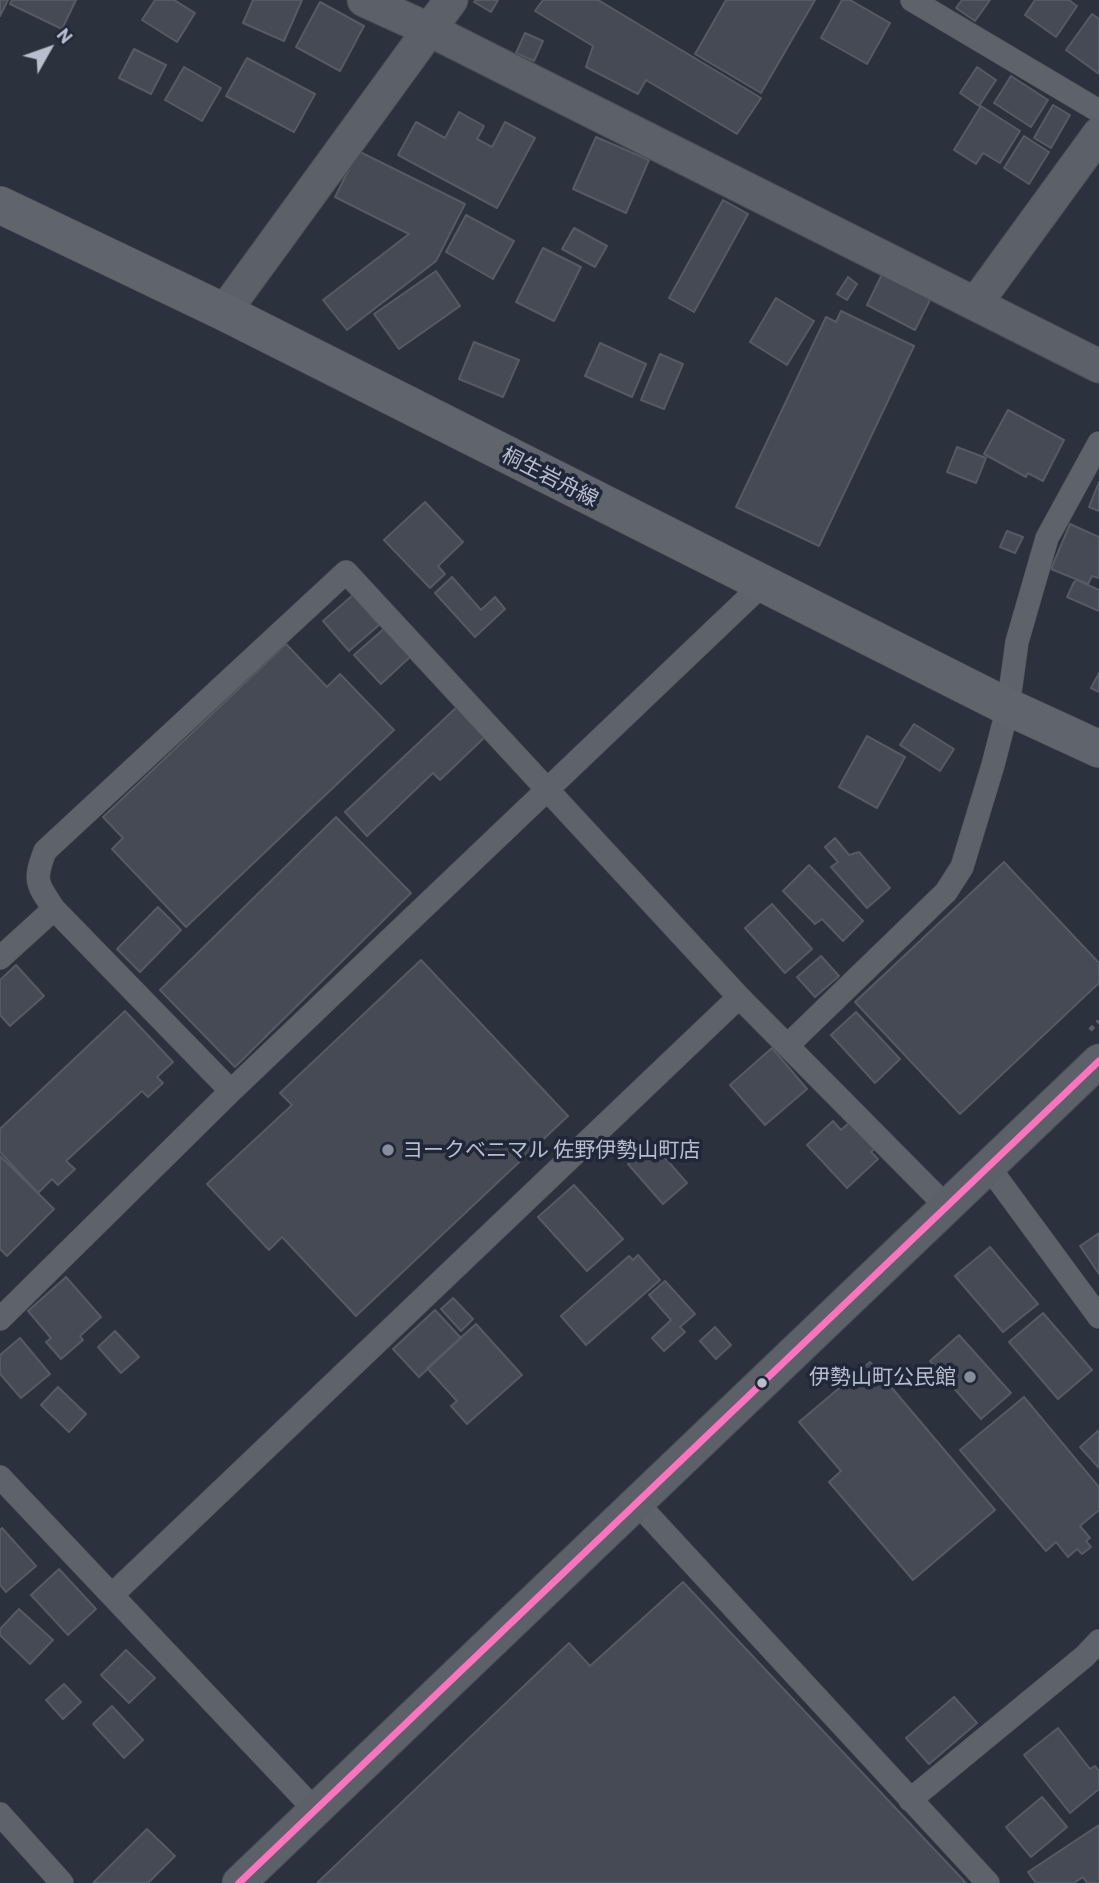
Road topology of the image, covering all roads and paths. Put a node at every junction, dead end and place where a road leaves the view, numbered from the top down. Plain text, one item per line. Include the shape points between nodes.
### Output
1 (364, 0) edge
2 (451, 0) edge
3 (912, 0) edge
4 (430, 30) junction
5 (1099, 111) edge
6 (1099, 134) edge
7 (0, 205) edge
8 (976, 303) junction
9 (224, 312) junction
10 (1099, 366) edge
11 (1099, 443) edge
12 (764, 584) junction
13 (1008, 707) junction
14 (1099, 749) edge
15 (548, 791) junction
16 (54, 909) junction
17 (0, 958) edge
18 (739, 997) junction
19 (1099, 1021) edge
20 (788, 1045) junction
21 (1094, 1046) edge
22 (231, 1091) junction
23 (988, 1166) junction
24 (946, 1206) junction
25 (1099, 1317) edge
26 (0, 1319) edge
27 (0, 1477) edge
28 (637, 1503) junction
29 (112, 1595) junction
30 (1099, 1641) edge
31 (910, 1800) junction
32 (315, 1810) junction
33 (0, 1814) edge
34 (62, 1883) edge
35 (239, 1883) edge
36 (988, 1883) edge

1 - 4 street
2 - 4 street
3 - 5 street
4 - 8 street
4 - 9 street
6 - 8 street
7 - 9 main road, 桐生岩舟線
8 - 10 street
9 - 12 main road, 桐生岩舟線
11 - 13 street via 1047,538 1017,642
12 - 13 main road, 桐生岩舟線
12 - 15 street
13 - 14 main road, 桐生岩舟線
13 - 20 street via 973,835 952,884
15 - 16 street via 346,572 45,851 37,874
15 - 18 street
15 - 22 street
16 - 17 street
16 - 22 street
18 - 20 street
18 - 29 street
19 - 21 path
20 - 24 street
21 - 23 street
22 - 26 street
23 - 24 street
23 - 25 street
24 - 28 street
27 - 29 street
28 - 31 street
28 - 32 street
29 - 32 street
30 - 31 street
31 - 36 street
32 - 35 street
33 - 34 street

